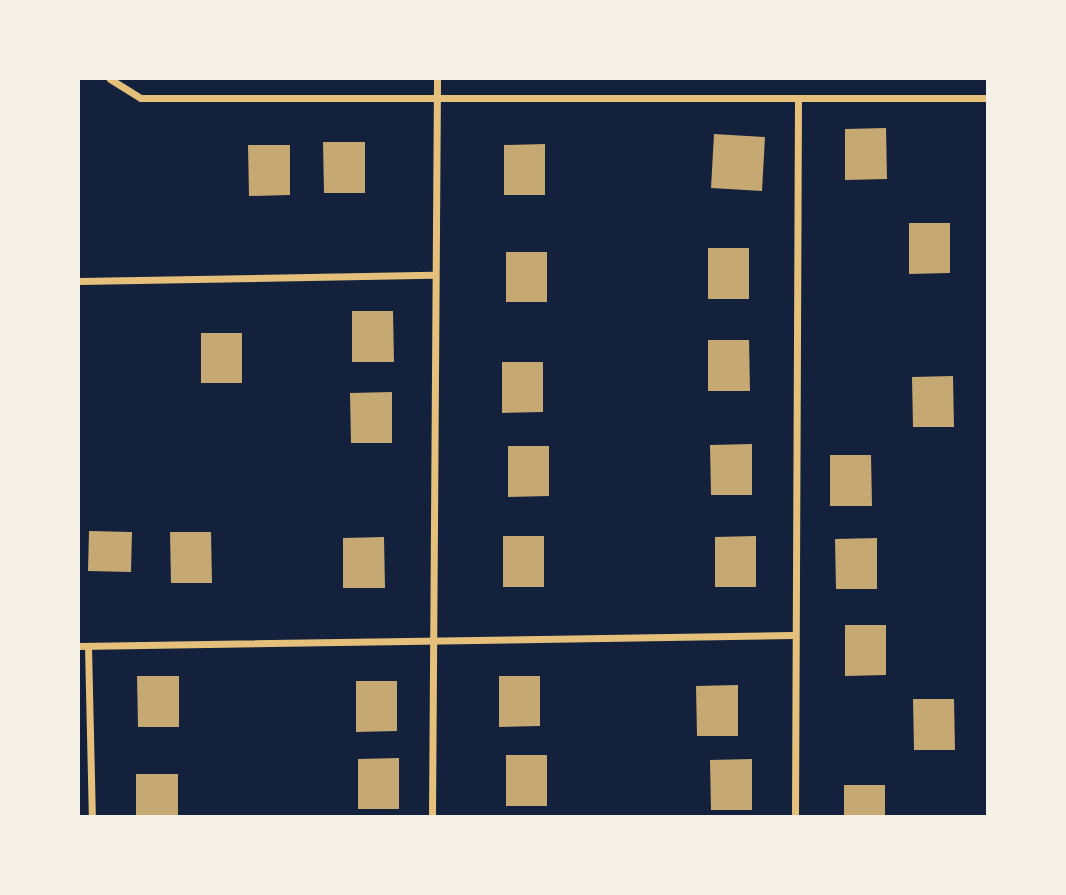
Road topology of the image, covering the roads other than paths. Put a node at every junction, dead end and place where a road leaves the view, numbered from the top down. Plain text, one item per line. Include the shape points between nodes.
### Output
1 (110, 79) edge
2 (437, 79) edge
3 (987, 98) edge
4 (798, 99) junction
5 (437, 103) junction
6 (433, 275) junction
7 (79, 281) edge
8 (793, 635) junction
9 (432, 637) junction
10 (79, 646) edge
11 (88, 646) junction
12 (92, 816) edge
13 (432, 816) edge
14 (795, 816) edge

1 - 5 street via 141,99
2 - 5 street
3 - 4 street
4 - 5 street
4 - 8 street
5 - 6 street
6 - 7 street
6 - 9 street
8 - 9 street
8 - 14 street
9 - 11 street
9 - 13 street
10 - 11 street
11 - 12 street

